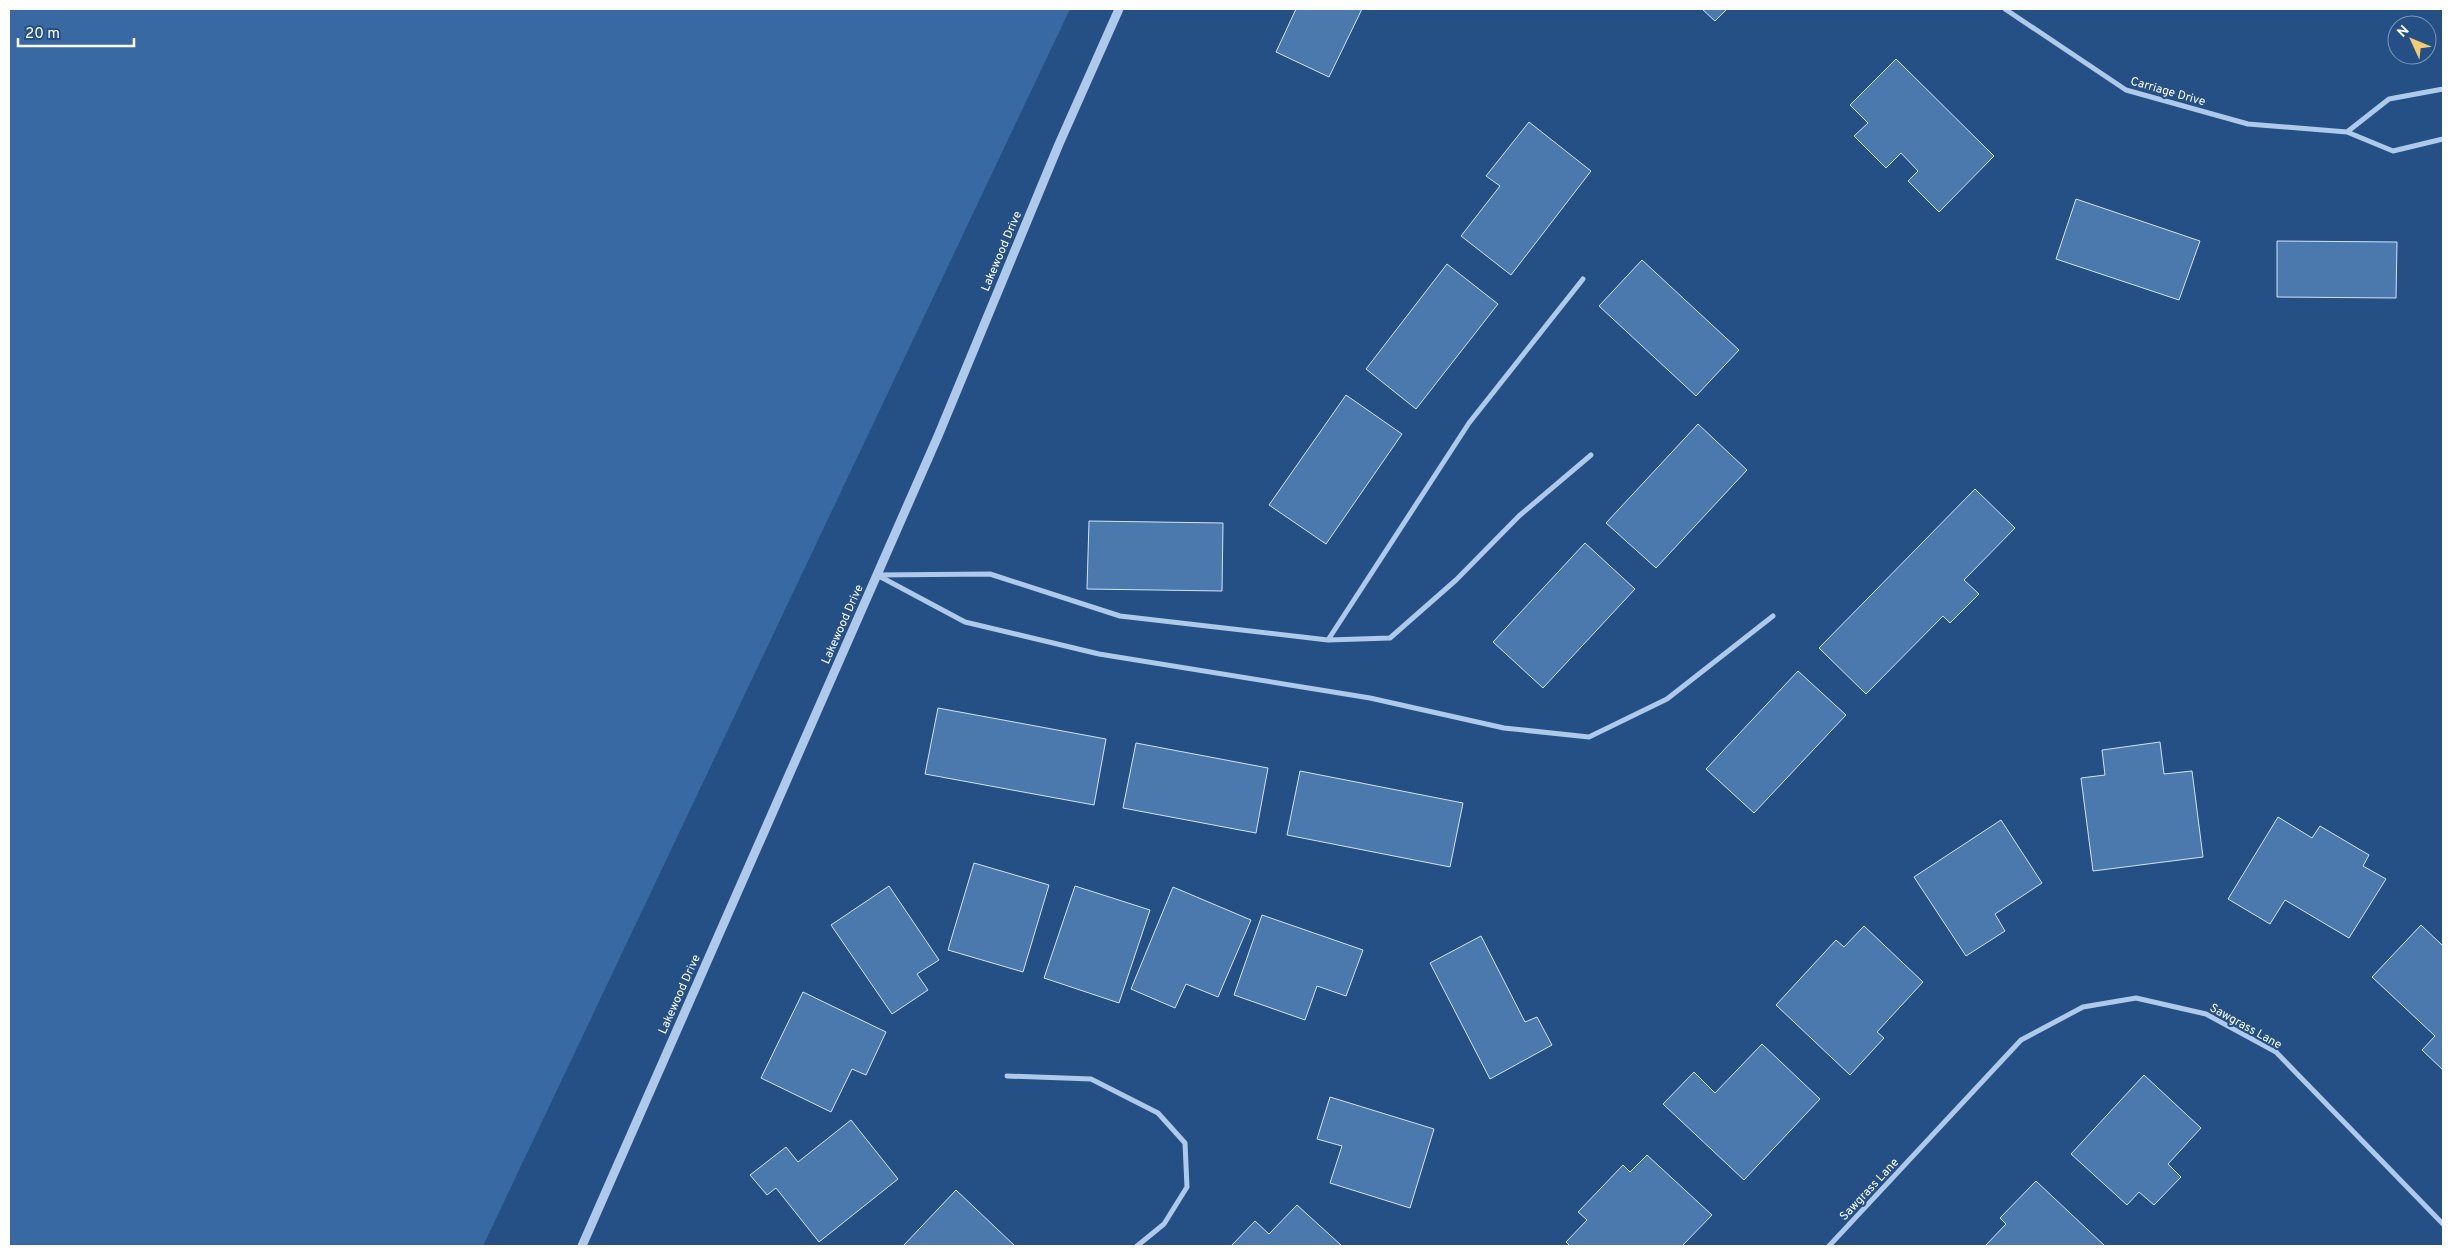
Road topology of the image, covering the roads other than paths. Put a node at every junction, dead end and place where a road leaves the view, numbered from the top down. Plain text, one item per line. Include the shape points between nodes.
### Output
1 (1119, 9) edge
2 (2006, 9) edge
3 (2443, 89) edge
4 (2347, 132) junction
5 (2443, 139) edge
6 (1583, 279) dead end
7 (1591, 455) dead end
8 (877, 575) junction
9 (1773, 616) dead end
10 (1328, 640) junction
11 (1007, 1076) dead end
12 (2443, 1224) edge
13 (582, 1246) edge
14 (1137, 1246) edge
15 (1829, 1246) edge

1 - 8 street, Lakewood Drive
2 - 4 street, Carriage Drive via 2126,90 2248,124
3 - 4 street via 2389,99
4 - 5 street, Carriage Drive via 2392,151
6 - 10 street via 1469,423
7 - 10 street via 1519,516 1456,580 1390,638
8 - 9 street via 965,622 1099,654 1370,698 1504,728 1589,737 1667,699
8 - 10 street via 990,574 1120,616
8 - 13 street, Lakewood Drive
11 - 14 street via 1091,1078 1158,1113 1185,1144 1187,1187 1164,1224
12 - 15 street, Sawgrass Lane via 2276,1052 2206,1014 2136,998 2083,1007 2021,1040

